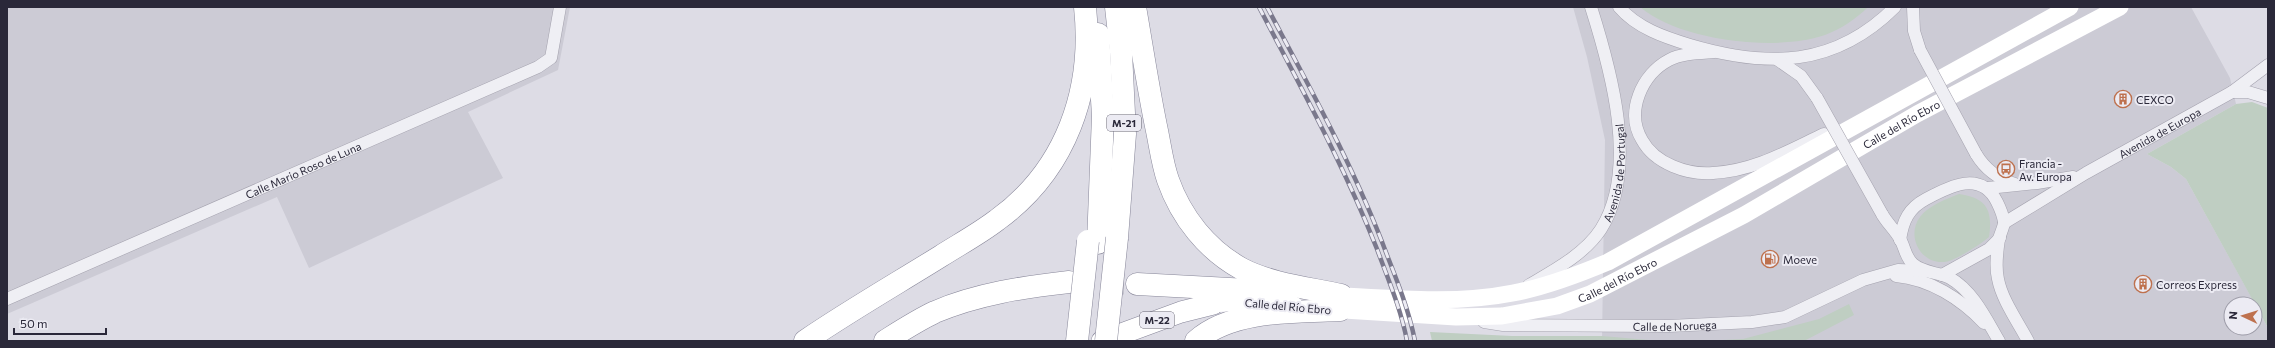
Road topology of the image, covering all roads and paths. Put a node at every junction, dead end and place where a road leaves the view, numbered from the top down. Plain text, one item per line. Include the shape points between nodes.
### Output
1 (560, 7) edge
2 (1085, 7) edge
3 (1096, 7) edge
4 (1116, 7) edge
5 (1135, 7) edge
6 (1591, 7) edge
7 (1619, 7) edge
8 (1895, 7) edge
9 (1913, 7) edge
10 (2070, 7) edge
11 (2120, 7) edge
12 (2132, 7) edge
13 (2055, 42) junction
14 (1714, 52) junction
15 (1778, 60) junction
16 (2268, 66) edge
17 (2232, 92) junction
18 (1909, 95) junction
19 (2268, 98) edge
20 (1976, 154) junction
21 (2086, 173) junction
22 (2019, 185) junction
23 (1987, 188) junction
24 (2004, 223) junction
25 (2000, 238) junction
26 (1900, 240) junction
27 (1101, 241) junction
28 (1925, 271) junction
29 (1883, 274) junction
30 (1942, 275) junction
31 (1069, 282) tunnel mouth
32 (1138, 284) tunnel mouth
33 (1288, 292) junction
34 (1513, 293) junction
35 (7, 299) edge
36 (1341, 303) junction
37 (1213, 304) junction
38 (1456, 317) junction
39 (805, 341) edge
40 (885, 341) edge
41 (1077, 341) edge
42 (1087, 341) edge
43 (1102, 341) edge
44 (1106, 341) edge
45 (1196, 341) edge
46 (1998, 341) edge
47 (2028, 341) edge

1 - 35 street, Calle Mario Roso de Luna via 550,58 538,67
2 - 39 highway via 1087,30 1083,80 1072,124 1053,162 1031,191 998,220
3 - 27 highway, M-21 via 1103,116 1100,166
4 - 27 highway, M-21 via 1125,134
5 - 36 highway via 1168,179 1180,208 1198,234 1219,255 1243,269
6 - 34 street, Avenida de Portugal via 1611,79 1618,129 1617,190 1600,231 1586,247
7 - 14 street via 1647,29 1671,40
8 - 15 street via 1862,34 1840,46 1817,55
9 - 20 street, bridge via 1914,31 1920,50
10 - 18 main road, Calle del Río Ebro
11 - 13 main road, Calle del Río Ebro
12 - 13 main road
13 - 38 main road, Calle del Río Ebro via 1918,114 1744,215 1590,294 1557,306 1502,316
14 - 15 street
14 - 18 street via 1670,59 1659,67 1643,84 1636,109 1641,140 1651,152 1671,165 1688,171 1713,173 1759,165
15 - 26 street, bridge via 1802,76 1817,98 1882,214
16 - 17 street, Avenida de Europa
17 - 19 street via 2248,92
17 - 21 street, Avenida de Europa
18 - 34 main road, Calle del Río Ebro via 1608,262 1565,279
20 - 22 street via 1983,166 1995,175
20 - 23 street
21 - 22 street, Avenida de Europa
21 - 24 street, Avenida de Europa
22 - 23 street, Avenida de Europa
23 - 24 street via 2000,209
23 - 26 street via 1976,184 1946,188 1916,205 1906,216
24 - 25 street
25 - 30 street via 1989,249
25 - 47 street via 1998,279 2002,293
26 - 28 street via 1913,264
27 - 41 highway, bridge
27 - 42 highway, M-21
27 - 44 highway, M-21, bridge
28 - 29 street, Calle de Noruega via 1898,270
28 - 30 street
29 - 38 street, Calle de Noruega via 1863,280 1785,316 1752,322 1669,326 1503,325
29 - 46 street, Calle de Noruega via 1918,280 1940,289 1966,306
30 - 46 street via 1952,279 1969,295
31 - 40 highway via 1009,290 976,299 936,312
32 - 33 highway
33 - 36 main road, Calle del Río Ebro
33 - 37 main road, Calle del Río Ebro via 1253,295
34 - 36 main road, Calle del Río Ebro via 1460,299
36 - 37 main road, Calle del Río Ebro
36 - 38 main road, Calle del Río Ebro
36 - 45 highway via 1268,313 1231,323 1209,332
37 - 43 highway, M-22 via 1181,312

